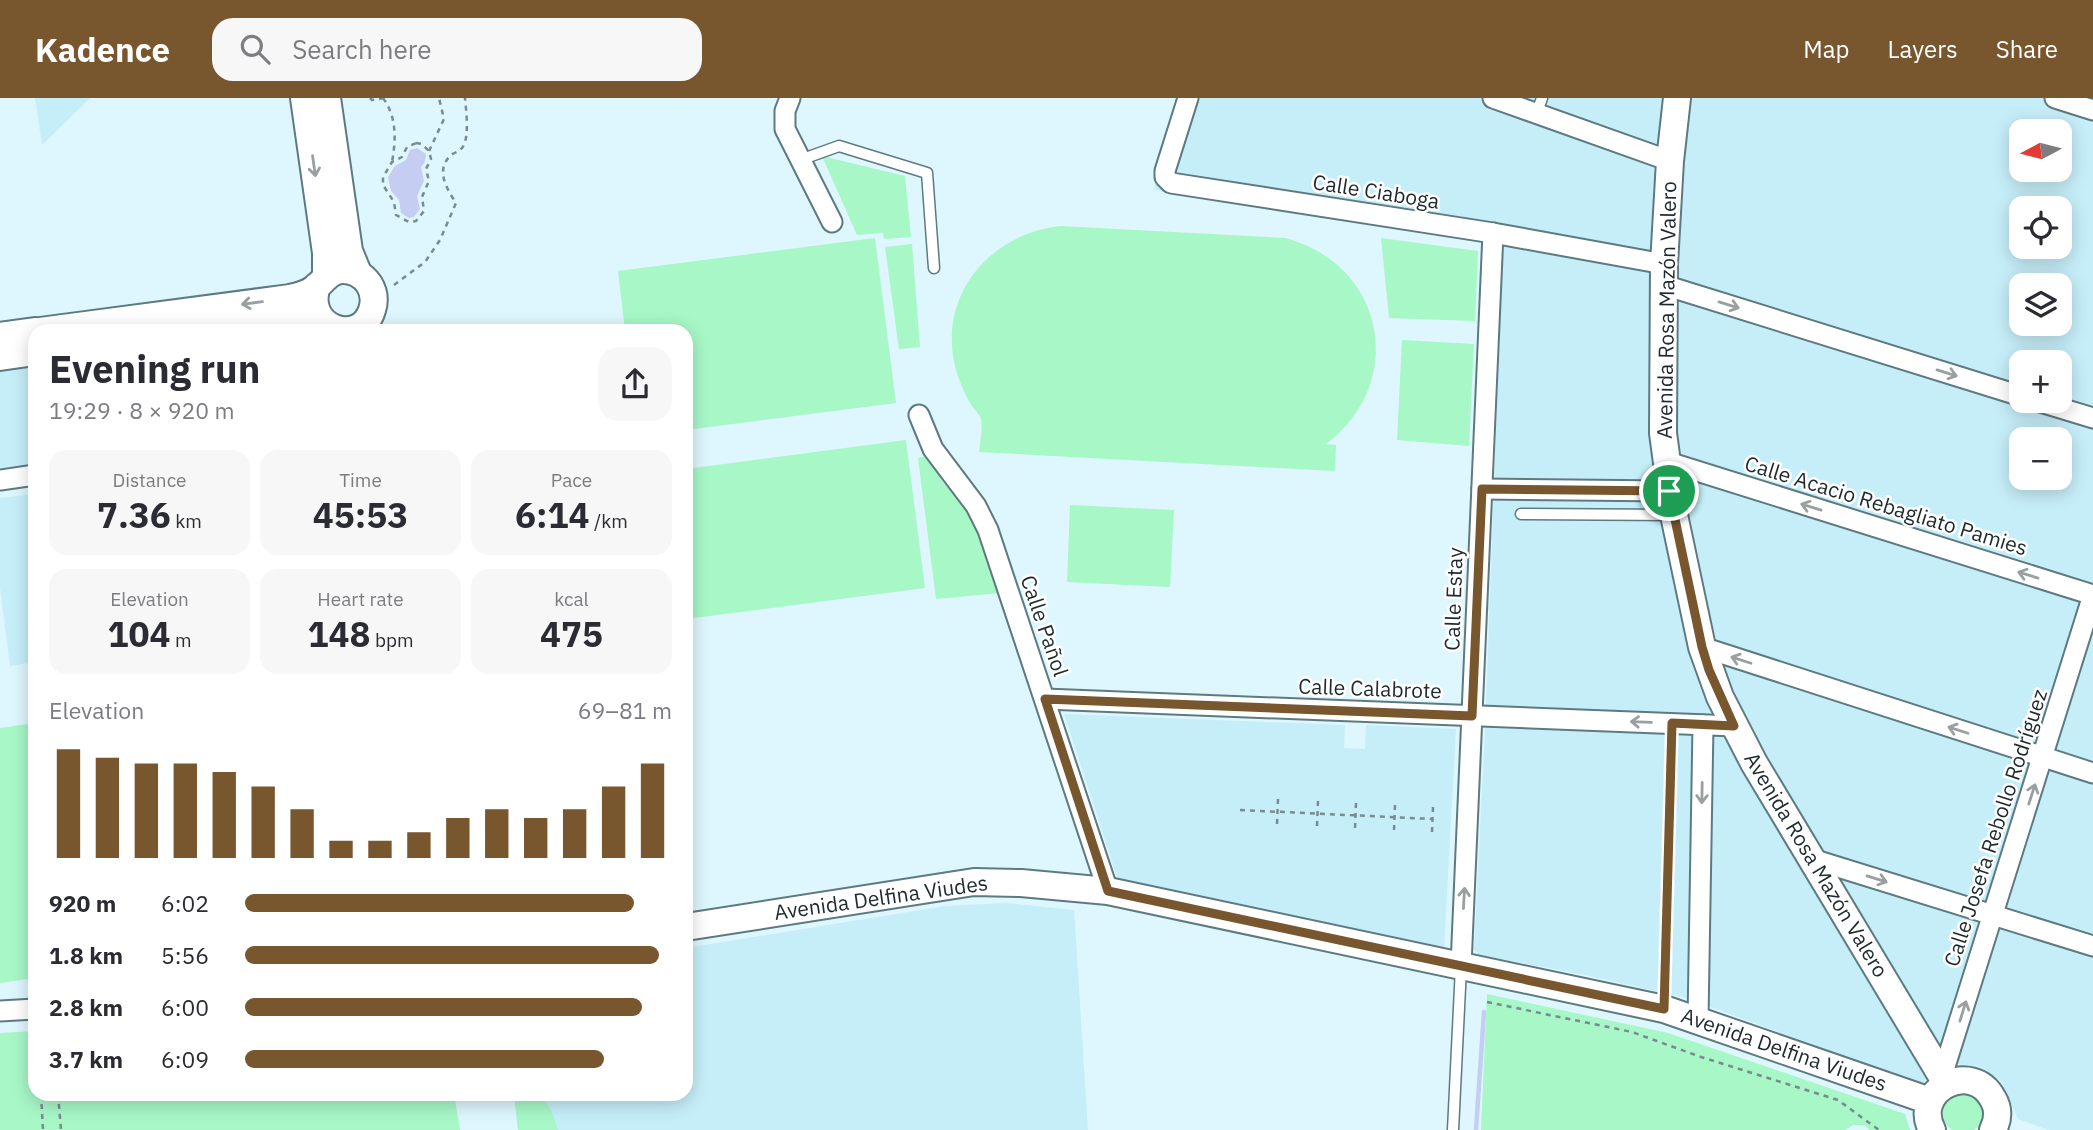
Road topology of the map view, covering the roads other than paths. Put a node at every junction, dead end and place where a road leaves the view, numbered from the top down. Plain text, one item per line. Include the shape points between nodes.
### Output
1 (304, 98) edge
2 (327, 98) edge
3 (790, 98) edge
4 (1188, 98) edge
5 (1493, 98) edge
6 (1676, 98) edge
7 (2055, 98) edge
8 (1539, 105) edge
9 (2093, 110) edge
10 (800, 160) junction
11 (1670, 161) junction
12 (832, 222) dead end
13 (1493, 233) junction
14 (934, 268) dead end
15 (358, 273) junction
16 (1664, 274) junction
17 (322, 281) junction
18 (91, 324) edge
19 (251, 324) edge
20 (322, 324) edge
21 (328, 324) edge
22 (364, 324) edge
23 (28, 332) edge
24 (0, 336) edge
25 (28, 353) edge
26 (0, 357) edge
27 (2009, 392) edge
28 (2072, 412) edge
29 (919, 415) dead end
30 (2093, 418) edge
31 (1665, 461) junction
32 (28, 476) edge
33 (0, 480) edge
34 (1482, 489) junction
35 (1672, 503) junction
36 (1521, 514) dead end
37 (2093, 595) edge
38 (1702, 647) junction
39 (1045, 699) junction
40 (1472, 716) junction
41 (1672, 723) junction
42 (1703, 725) junction
43 (1734, 726) junction
44 (2043, 757) junction
45 (2093, 773) edge
46 (1812, 859) junction
47 (1108, 891) junction
48 (1993, 914) junction
49 (693, 926) edge
50 (2093, 946) edge
51 (1461, 967) junction
52 (1664, 1009) junction
53 (28, 1010) edge
54 (0, 1012) edge
55 (1698, 1020) junction
56 (1939, 1086) junction
57 (1999, 1129) edge
58 (1453, 1130) edge
59 (1932, 1130) edge

1 -> 17 street via 326,253
2 - 15 street via 349,251
3 - 10 street via 785,129
4 - 13 street, Calle Ciaboga via 1165,171 1171,183
5 - 8 street
6 - 11 street, Avenida Rosa Mazón Valero
7 - 9 street
8 - 11 street
10 - 12 street
10 - 14 lane via 839,146 928,173
11 - 16 street, Avenida Rosa Mazón Valero
13 - 16 street, Calle Ciaboga
13 - 34 street, Calle Estay
15 - 17 street via 341,270
15 - 22 street via 368,282 374,302
16 -> 27 street, Calle Ciaboga
16 - 31 street, Avenida Rosa Mazón Valero
17 -> 18 street via 290,298
17 - 21 street via 314,301
19 - 20 street via 303,317
23 - 24 street
25 - 26 street
28 - 30 street
29 - 39 street, Calle Pañol via 941,462 976,492
31 - 35 street, Avenida Rosa Mazón Valero
37 -> 31 street, Calle Acacio Rebagliato Pamies
32 - 33 street
34 - 35 street
34 - 40 street, Calle Estay
35 - 36 lane
35 - 38 street, Avenida Rosa Mazón Valero
37 - 44 street, Calle Josefa Rebollo Rodríguez
38 - 43 street, Avenida Rosa Mazón Valero
44 -> 38 street
39 - 40 street, Calle Calabrote
39 - 47 street, Calle Pañol
41 -> 40 street, Calle Calabrote
51 -> 40 street, Calle Estay
41 - 42 street, Calle Calabrote
41 - 52 lane
42 - 43 street, Calle Calabrote
42 -> 55 street
43 - 46 street, Avenida Rosa Mazón Valero
44 - 45 street
48 -> 44 street, Calle Josefa Rebollo Rodríguez
46 -> 48 street
46 - 56 street, Avenida Rosa Mazón Valero
47 - 49 street, Avenida Delfina Viudes via 974,882
47 - 51 street, Avenida Delfina Viudes
48 - 50 street
56 -> 48 street, Calle Josefa Rebollo Rodríguez
51 - 52 street, Avenida Delfina Viudes
51 - 58 lane
52 - 55 street, Avenida Delfina Viudes
53 - 54 street
55 - 56 street, Avenida Delfina Viudes
56 - 57 street, Avenida Delfina Viudes via 1958,1080 1981,1084 1995,1102
56 - 59 street via 1928,1112

